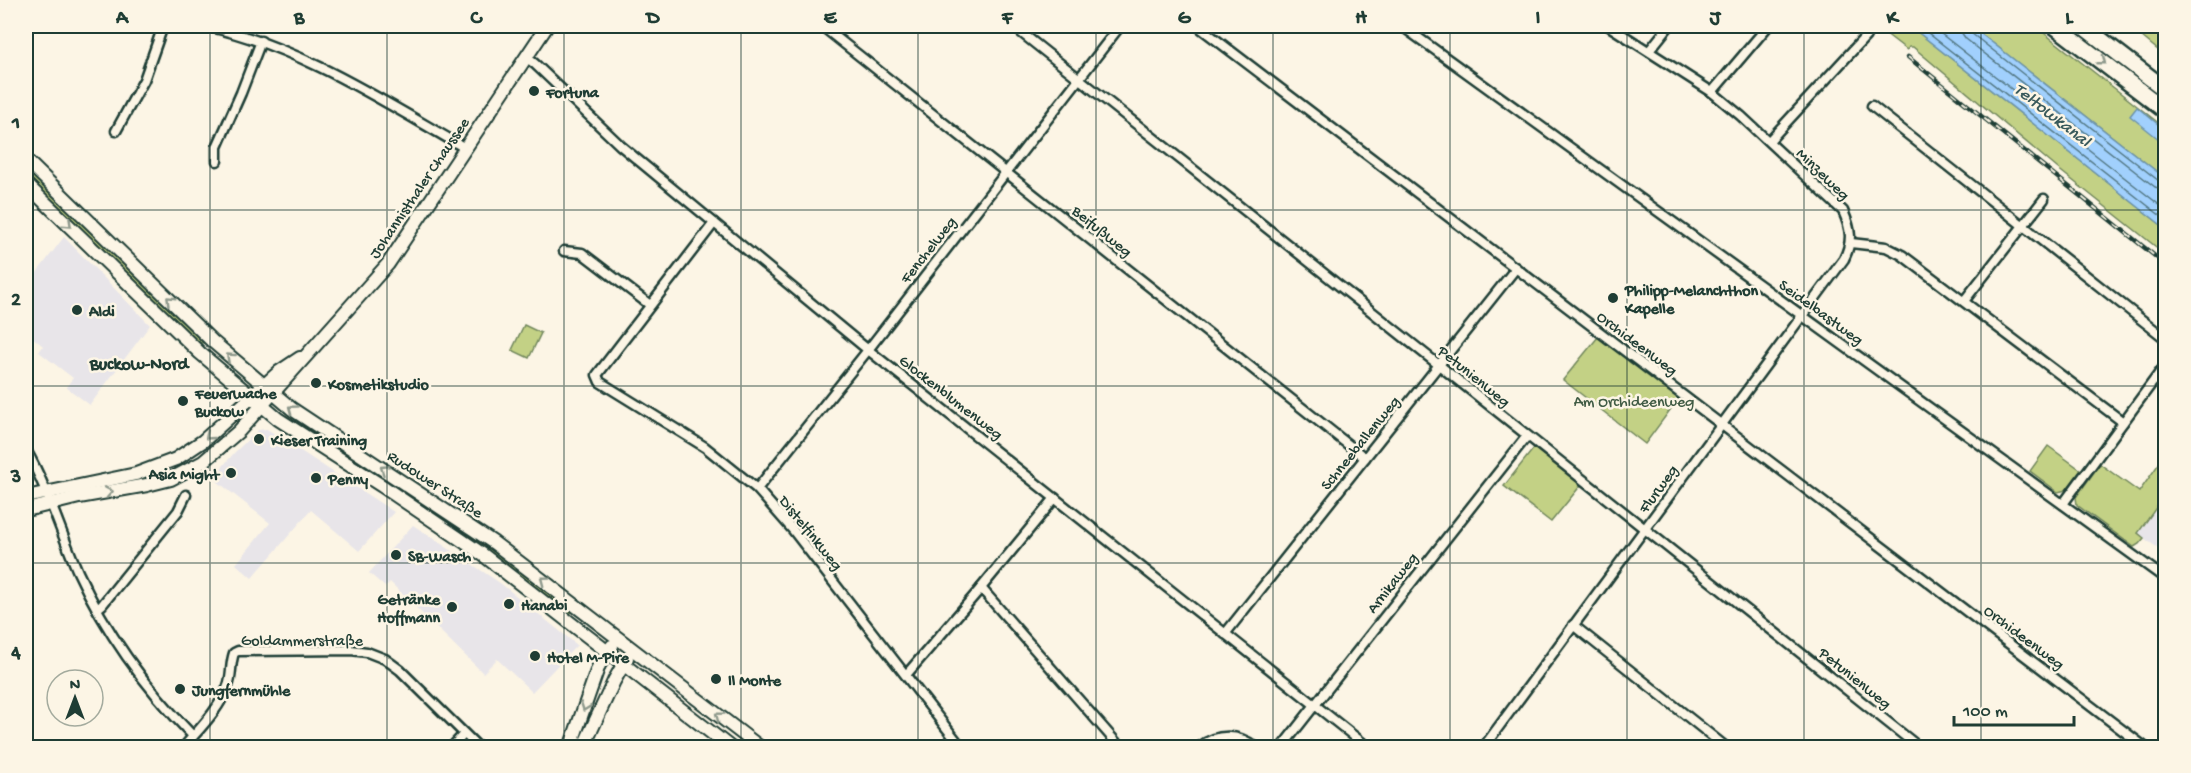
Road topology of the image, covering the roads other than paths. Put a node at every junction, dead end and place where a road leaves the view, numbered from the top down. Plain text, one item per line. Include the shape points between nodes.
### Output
1 (163, 26) edge
2 (206, 26) edge
3 (547, 26) edge
4 (822, 26) edge
5 (1013, 26) edge
6 (1120, 26) edge
7 (1198, 26) edge
8 (1402, 26) edge
9 (1609, 26) edge
10 (1669, 26) edge
11 (1768, 26) edge
12 (2055, 26) edge
13 (2083, 26) edge
14 (1866, 36) dead end
15 (261, 41) junction
16 (1649, 51) junction
17 (526, 57) junction
18 (1079, 78) junction
19 (2166, 90) edge
20 (1712, 92) junction
21 (1872, 106) dead end
22 (2166, 111) edge
23 (116, 132) dead end
24 (1769, 141) junction
25 (465, 148) junction
26 (26, 160) edge
27 (217, 161) dead end
28 (1006, 172) junction
29 (26, 184) edge
30 (2044, 199) dead end
31 (714, 223) junction
32 (2023, 226) junction
33 (1851, 243) junction
34 (564, 251) dead end
35 (1516, 268) junction
36 (1964, 301) junction
37 (650, 305) junction
38 (1802, 316) junction
39 (2166, 339) edge
40 (212, 341) junction
41 (868, 349) junction
42 (200, 353) junction
43 (2166, 364) edge
44 (1439, 366) junction
45 (268, 390) junction
46 (252, 396) junction
47 (263, 406) junction
48 (2123, 422) junction
49 (1722, 424) junction
50 (1527, 436) junction
51 (26, 450) edge
52 (1365, 458) junction
53 (757, 489) junction
54 (47, 491) junction
55 (186, 495) dead end
56 (26, 497) edge
57 (1055, 498) junction
58 (52, 504) junction
59 (2063, 504) junction
60 (26, 510) edge
61 (456, 516) junction
62 (1645, 529) junction
63 (447, 530) junction
64 (2166, 579) edge
65 (981, 588) junction
66 (97, 609) junction
67 (583, 610) junction
68 (572, 623) junction
69 (1573, 625) junction
70 (1225, 634) junction
71 (619, 638) junction
72 (632, 649) junction
73 (609, 651) junction
74 (624, 663) junction
75 (906, 675) junction
76 (685, 690) junction
77 (675, 703) junction
78 (1314, 704) junction
79 (464, 734) junction
80 (193, 736) junction
81 (183, 747) edge
82 (451, 747) edge
83 (479, 747) edge
84 (570, 747) edge
85 (583, 747) edge
86 (731, 747) edge
87 (761, 747) edge
88 (962, 747) edge
89 (1121, 747) edge
90 (1198, 747) edge
91 (1257, 747) edge
92 (1281, 747) edge
93 (1369, 747) edge
94 (1483, 747) edge
95 (1726, 747) edge
96 (1920, 747) edge
97 (2146, 747) edge

1 - 23 street via 144,80
2 - 15 street
3 - 17 main road, Johannisthaler Chaussee
4 - 28 street, Beifußweg
5 - 18 street, Petunienweg
6 - 18 street, Fenchelweg
7 - 35 street, Orchideenweg
8 - 38 street, Seidelbastweg
9 - 16 street, Minzeweg
10 - 16 street
11 - 20 street
12 -> 22 highway
13 - 19 highway
14 - 24 street
15 - 25 street via 316,64
15 - 27 street via 217,147
16 - 20 street, Minzeweg
17 - 25 main road, Johannisthaler Chaussee
17 - 31 street, Glockenblumenweg via 621,146
18 - 28 street, Fenchelweg
18 - 44 street, Petunienweg
20 - 24 street, Minzeweg
21 - 32 street
24 - 33 street, Minzeweg via 1842,211
25 - 45 main road, Johannisthaler Chaussee via 388,264
40 -> 26 main road, Rudower Straße
28 - 41 street, Fenchelweg
28 - 52 street, Beifußweg
29 -> 42 main road, Rudower Straße
30 - 32 street
31 - 37 street
31 - 41 street, Glockenblumenweg
32 - 36 street
32 - 39 street
33 - 36 street via 1898,252
33 - 38 street, Flurweg via 1844,259
34 - 37 street via 582,253
35 - 44 street, Schneeballenweg
35 - 49 street, Orchideenweg
36 - 48 street
37 - 53 street, Distelfinkweg via 597,375 598,380 705,447
38 - 49 street, Flurweg
38 - 59 street, Seidelbastweg
40 - 42 main road
45 -> 40 main road, Rudower Straße
41 - 53 street, Fenchelweg
41 - 57 street, Glockenblumenweg
42 - 46 main road, Rudower Straße
43 - 48 street
44 - 50 street, Petunienweg
44 - 52 street, Schneeballenweg
45 - 46 main road, Johannisthaler Chaussee
45 - 47 main road, Johannisthaler Chaussee
61 -> 45 main road, Rudower Straße via 319,428
46 - 47 main road, Rudower Straße
46 -> 54 main road, Johannisthaler Chaussee via 203,441 176,459 145,471
58 -> 47 main road, Johannisthaler Chaussee via 147,485 181,474 215,453
47 - 63 main road, Rudower Straße
48 - 59 street
49 - 62 street, Flurweg
49 - 97 street, Orchideenweg
50 - 62 street, Petunienweg
50 - 78 street, Arnikaweg
51 - 54 street
52 - 70 street, Schneeballenweg
53 - 75 street, Distelfinkweg
54 - 56 main road, Johannisthaler Chaussee
54 - 58 street
55 - 66 street via 182,506
57 - 65 street
57 - 70 street, Glockenblumenweg
58 - 60 main road, Johannisthaler Chaussee
58 - 66 street
59 - 64 street, Seidelbastweg
61 - 63 main road
67 -> 61 main road, Rudower Straße
62 - 69 street, Flurweg
62 - 96 street, Petunienweg
63 - 68 main road, Rudower Straße
65 - 75 street
65 - 89 street
66 - 80 street via 148,687
67 - 68 main road
67 - 71 main road, Rudower Straße
68 - 73 main road, Rudower Straße
69 - 94 street, Flurweg
69 - 95 street
70 - 78 street, Glockenblumenweg
71 - 72 main road, Rudower Straße
71 - 73 main road
72 - 74 main road
72 - 76 main road, Rudower Straße
73 - 74 main road, Rudower Straße
73 -> 84 main road via 599,666
74 - 77 main road, Rudower Straße
74 - 85 main road
75 - 88 street, Distelfinkweg
76 - 77 main road
87 -> 76 main road, Rudower Straße
77 - 86 main road, Rudower Straße
78 - 92 street, Arnikaweg
78 - 93 street, Glockenblumenweg
79 - 80 street, Goldammerstraße via 400,670 367,652 248,650 234,653 223,697
79 - 82 street
79 - 83 street, Goldammerstraße
80 - 81 street, Goldammerstraße
90 - 91 street via 1229,736

